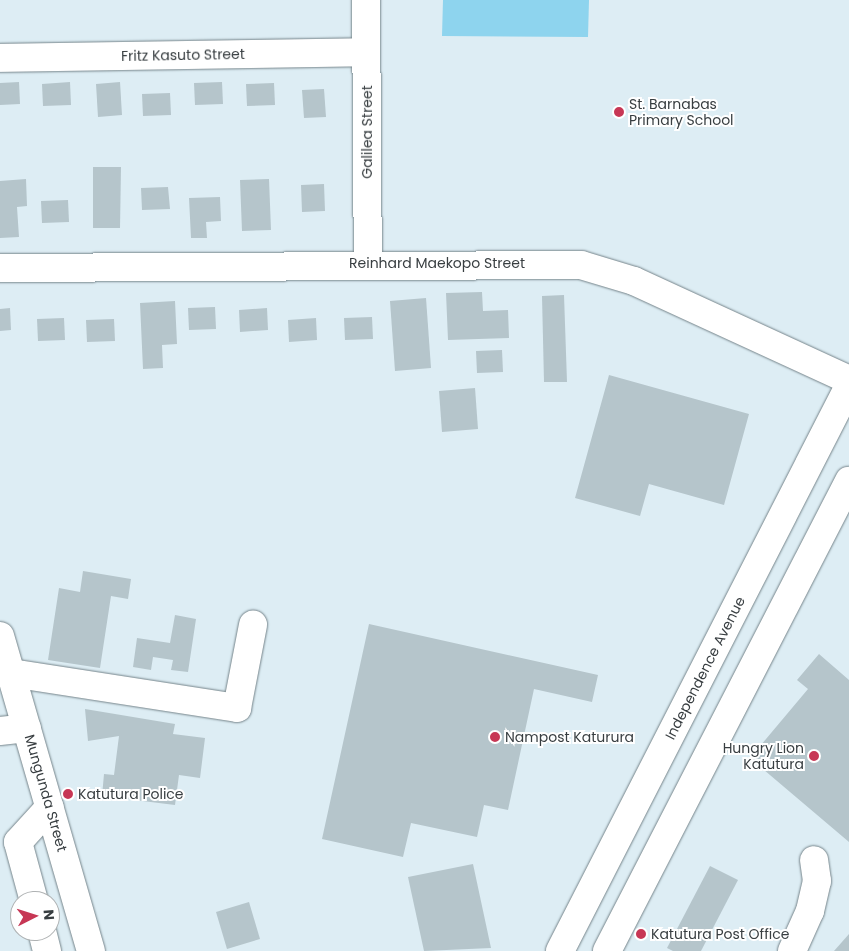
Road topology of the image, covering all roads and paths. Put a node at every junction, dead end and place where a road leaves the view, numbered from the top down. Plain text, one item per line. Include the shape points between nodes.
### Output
1 (366, 0) edge
2 (366, 52) junction
3 (0, 58) edge
4 (368, 263) junction
5 (0, 268) edge
6 (849, 380) edge
7 (849, 386) edge
8 (849, 481) edge
9 (252, 625) dead end
10 (0, 636) edge
11 (11, 673) junction
12 (27, 728) junction
13 (0, 731) edge
14 (50, 806) junction
15 (814, 860) dead end
16 (31, 891) edge
17 (91, 951) edge
18 (560, 951) edge
19 (608, 951) edge
20 (792, 951) edge

1 - 2 street, Galilea Street
2 - 3 street, Fritz Kasuto Street
2 - 4 street, Galilea Street
4 - 5 street, Reinhard Maekopo Street
4 - 6 street, Reinhard Maekopo Street via 551,263 606,270
7 - 18 street, Independence Avenue
8 - 19 street
9 - 11 street via 237,708
10 - 11 street, Mungunda Street
11 - 12 street, Mungunda Street
12 - 13 street
12 - 14 street, Mungunda Street
14 - 16 street via 18,842
14 - 17 street, Mungunda Street
15 - 20 street via 817,881 810,911

